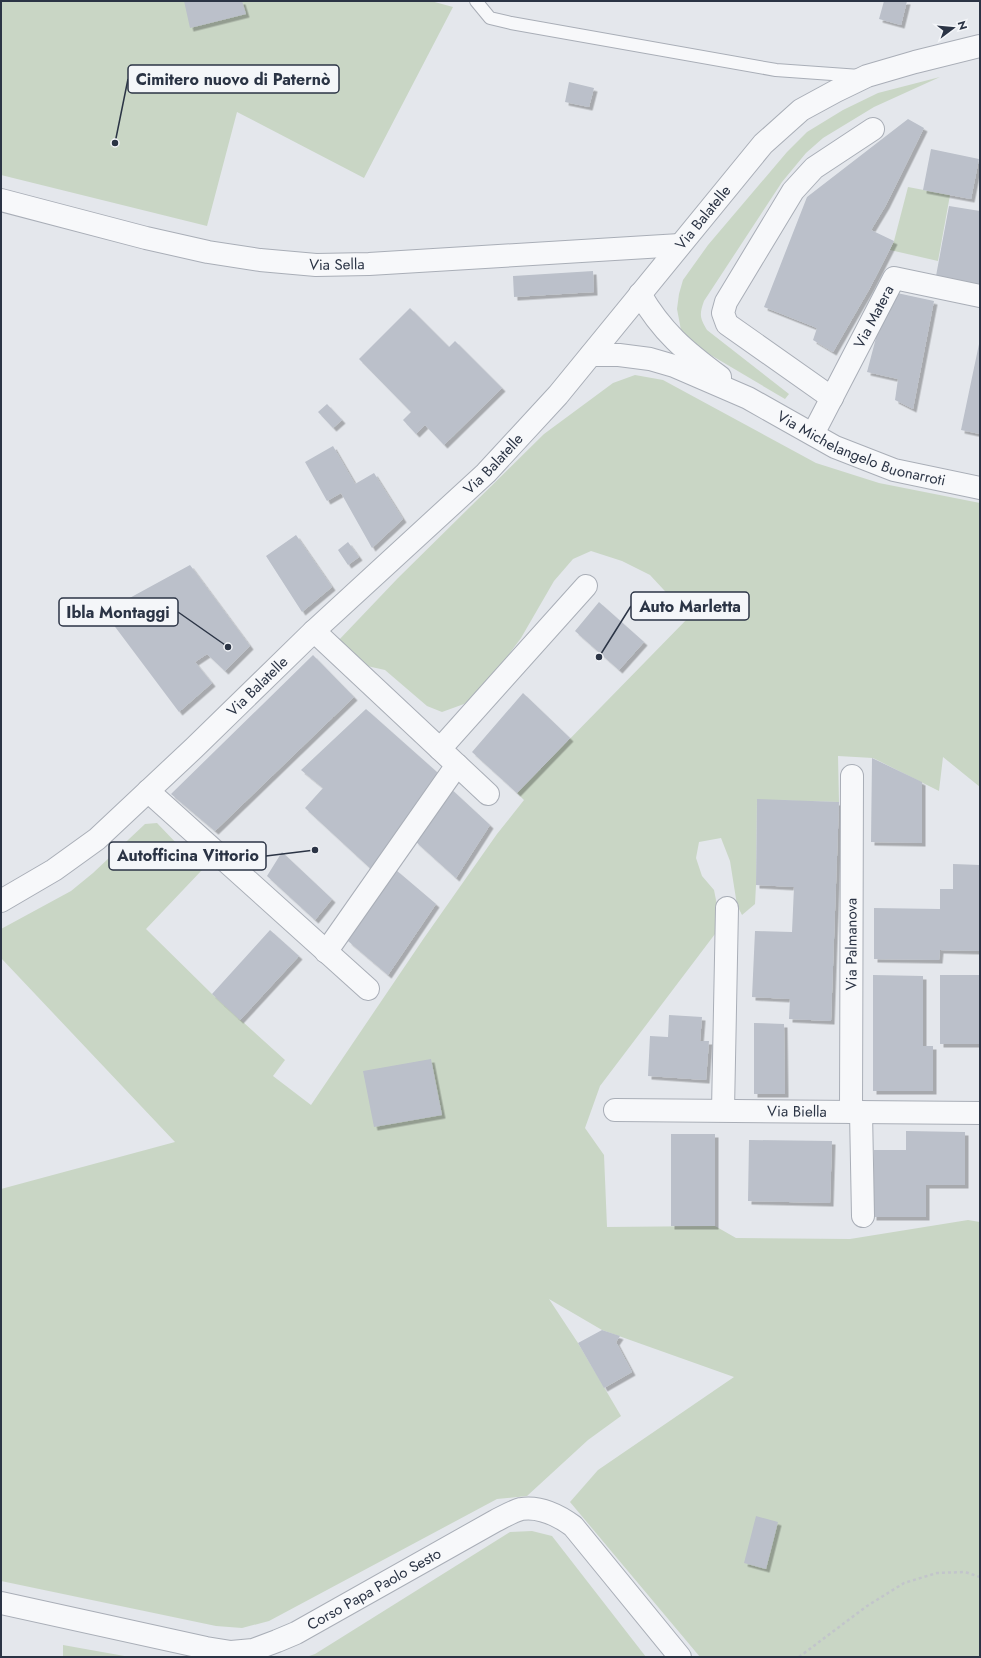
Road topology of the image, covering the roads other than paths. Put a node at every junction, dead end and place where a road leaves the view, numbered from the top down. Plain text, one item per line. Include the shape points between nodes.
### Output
1 (476, 1) edge
2 (980, 46) edge
3 (868, 76) junction
4 (873, 129) dead end
5 (1, 200) edge
6 (680, 245) junction
7 (640, 294) junction
8 (980, 296) edge
9 (591, 355) junction
10 (748, 398) junction
11 (832, 398) junction
12 (813, 434) junction
13 (980, 488) edge
14 (586, 586) dead end
15 (314, 631) junction
16 (440, 749) junction
17 (457, 765) junction
18 (852, 776) dead end
19 (148, 791) junction
20 (488, 794) dead end
21 (1, 901) edge
22 (727, 908) dead end
23 (326, 952) junction
24 (368, 989) dead end
25 (615, 1110) dead end
26 (723, 1110) junction
27 (856, 1112) junction
28 (980, 1113) edge
29 (863, 1216) dead end
30 (1, 1604) edge
31 (680, 1657) edge

1 - 3 lane via 490,18 512,23 776,70
2 - 3 street, Via Balatelle
3 - 6 street, Via Balatelle via 801,110 763,144
4 - 11 street via 814,168 793,191 726,302 723,312 727,324
5 - 6 street, Via Sella via 208,252 316,265
6 - 7 street, Via Balatelle
7 - 9 street, Via Balatelle
7 - 10 street via 652,315 682,348
8 - 11 street, Via Matera via 894,278
9 - 10 street via 650,359 674,366
9 - 15 street, Via Balatelle via 486,473
10 - 12 street, Via Michelangelo Buonarroti
11 - 12 street, Via Matera
12 - 13 street, Via Michelangelo Buonarroti via 835,447 894,470
14 - 16 street
15 - 16 street
15 - 19 street, Via Balatelle
16 - 17 street
17 - 20 street
17 - 23 street
18 - 27 street, Via Palmanova
19 - 21 street, Via Balatelle via 97,839 54,870
19 - 23 street
22 - 26 street
23 - 24 street
25 - 26 street, Via Biella
26 - 27 street, Via Biella
27 - 28 street, Via Biella
27 - 29 street, Via Palmanova
30 - 31 street, Corso Papa Paolo Sesto via 219,1650 253,1650 296,1633 495,1520 520,1509 542,1510 560,1516 573,1526

